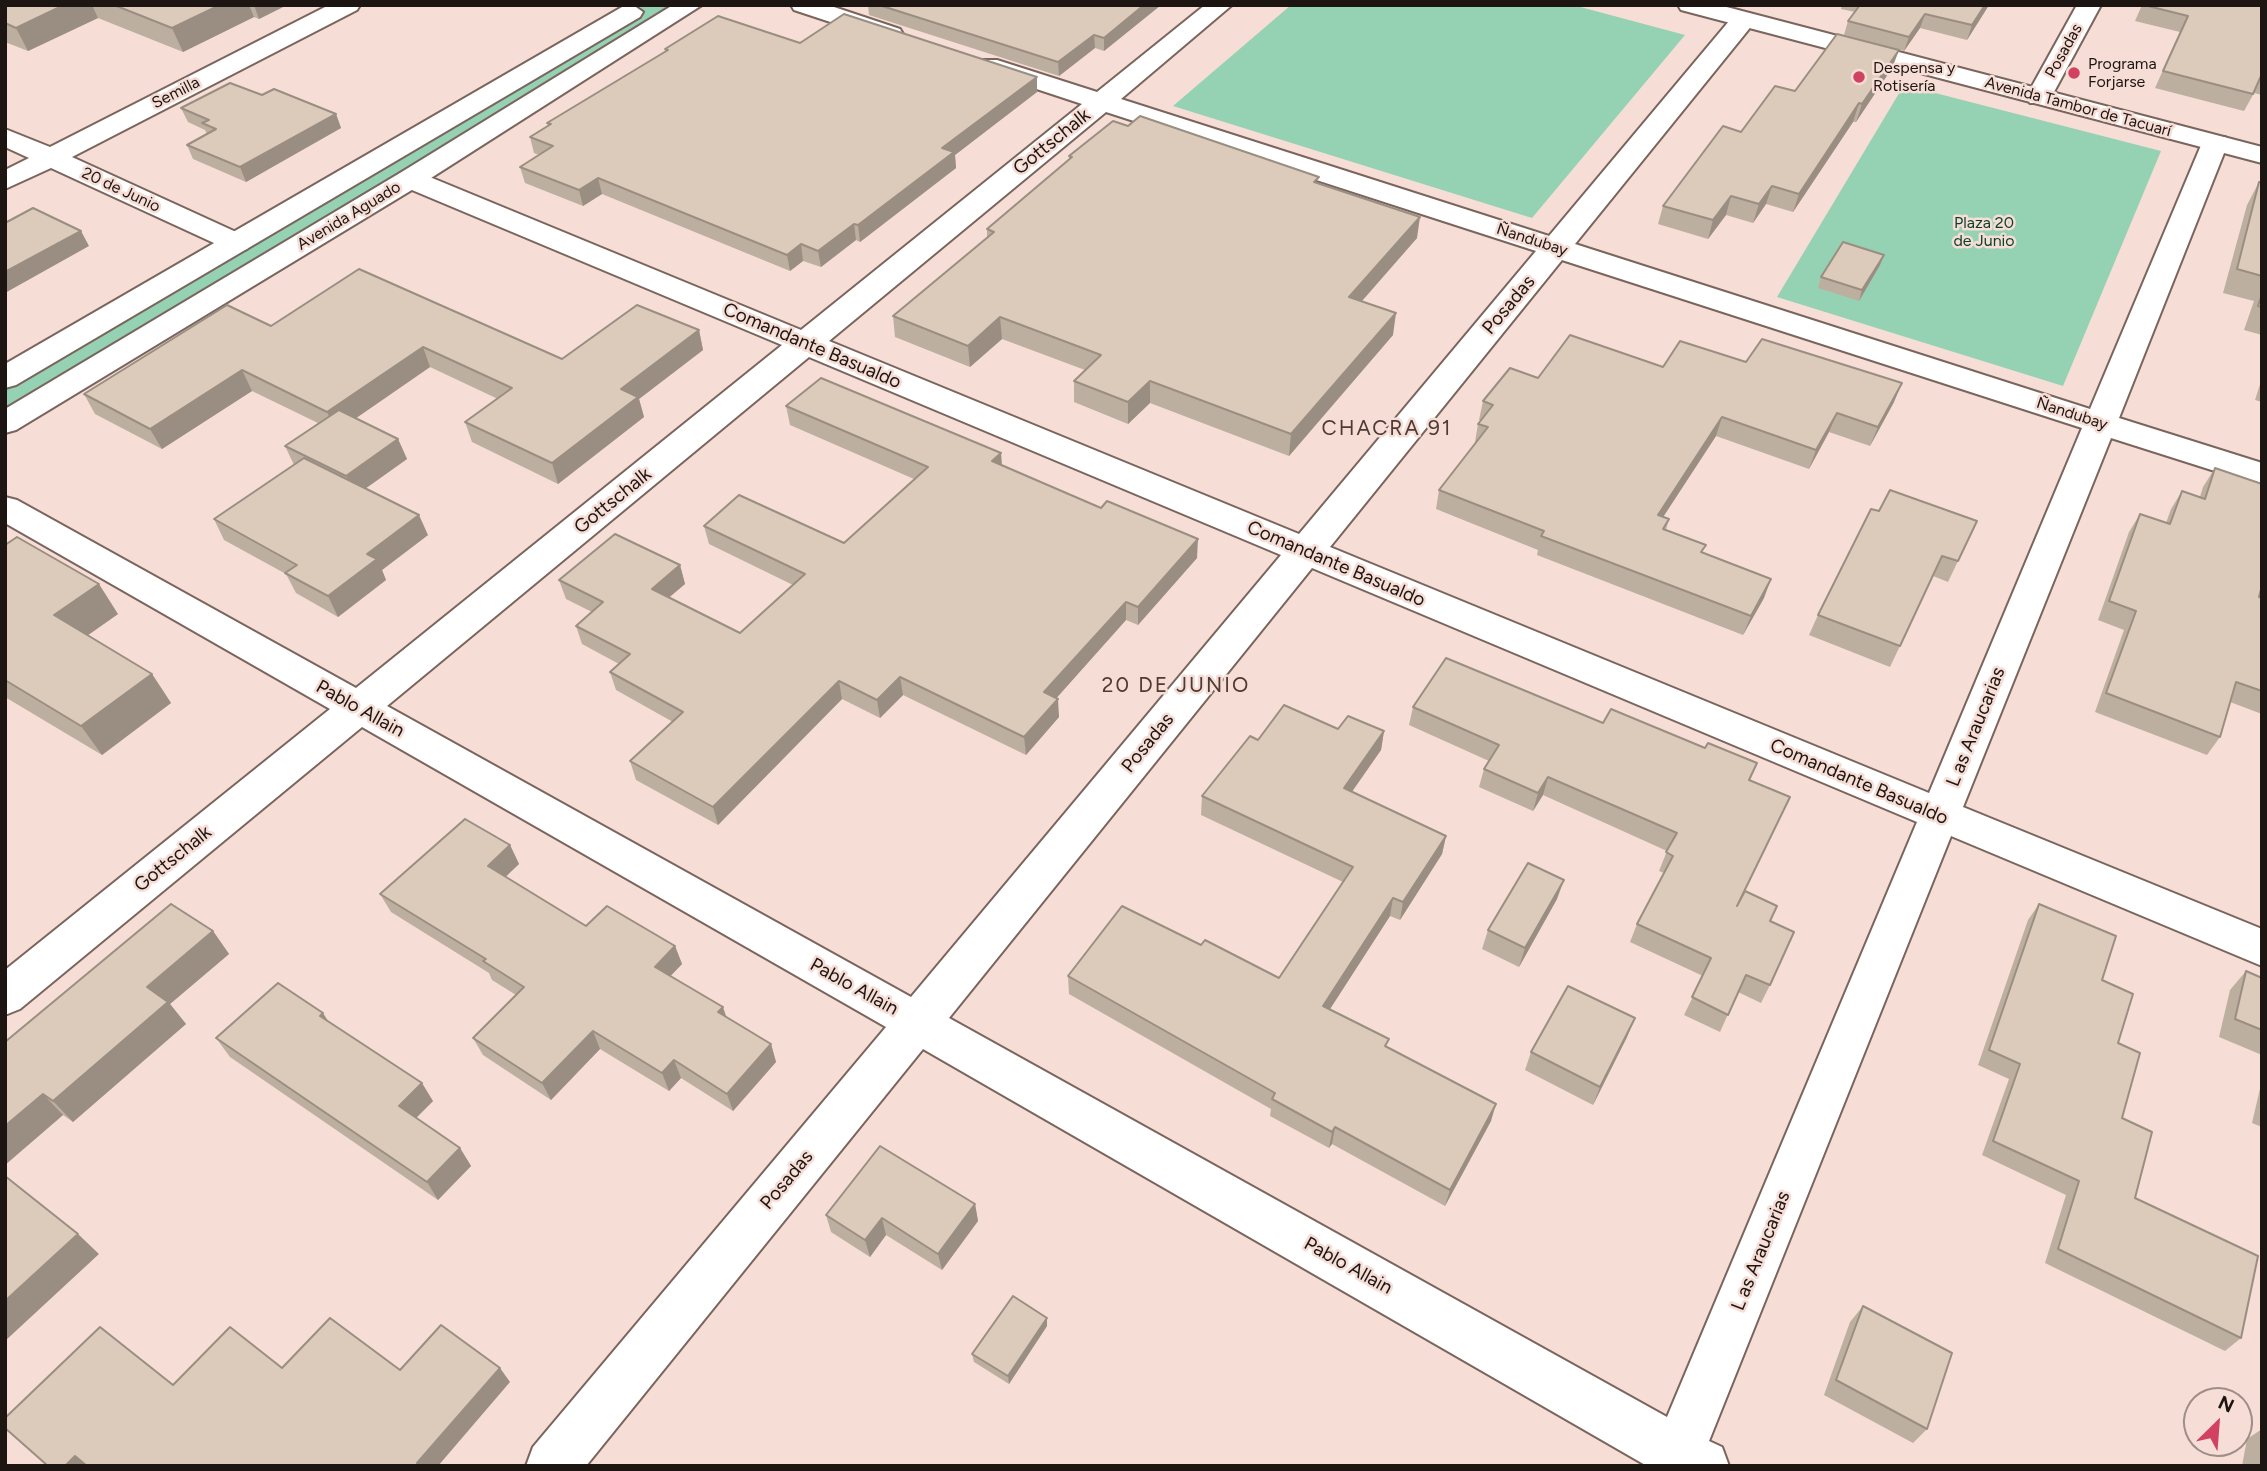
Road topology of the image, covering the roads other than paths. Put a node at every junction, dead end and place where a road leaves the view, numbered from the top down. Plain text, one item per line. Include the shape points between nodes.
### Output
1 (348, 5) edge
2 (642, 5) edge
3 (690, 5) edge
4 (803, 5) edge
5 (1220, 5) edge
6 (1690, 5) edge
7 (2089, 5) edge
8 (1744, 19) junction
9 (920, 43) edge
10 (959, 55) edge
11 (2039, 97) junction
12 (1102, 102) junction
13 (5, 137) edge
14 (2215, 143) junction
15 (2262, 155) edge
16 (51, 158) junction
17 (411, 179) junction
18 (5, 181) edge
19 (237, 243) junction
20 (1556, 248) junction
21 (805, 344) junction
22 (5, 378) edge
23 (5, 423) edge
24 (2101, 423) junction
25 (2262, 475) edge
26 (5, 509) edge
27 (1306, 551) junction
28 (358, 708) junction
29 (1940, 815) junction
30 (2262, 948) edge
31 (5, 996) edge
32 (917, 1023) junction
33 (1685, 1461) edge
34 (552, 1466) edge

1 - 16 street, Semilla
2 - 19 street, Avenida Aguado
3 - 17 street, Avenida Aguado
4 - 9 street
5 - 12 street, Gottschalk
6 - 8 street, Avenida Tambor de Tacuarí
7 - 11 street, Posadas
8 - 11 street, Avenida Tambor de Tacuarí
8 - 20 street, Posadas
10 - 12 street, Ñandubay
11 - 14 street, Avenida Tambor de Tacuarí
12 - 20 street, Ñandubay
12 - 21 street, Gottschalk
13 - 16 street, 20 de Junio
14 - 15 street, Avenida Tambor de Tacuarí
14 - 24 street, L as Araucarias
16 - 18 street, Semilla
16 - 19 street, 20 de Junio
17 - 21 street, Comandante Basualdo
17 - 23 street, Avenida Aguado
19 - 22 street, Avenida Aguado
20 - 24 street, Ñandubay
20 - 27 street, Posadas
21 - 27 street, Comandante Basualdo
21 - 28 street, Gottschalk
24 - 25 street, Ñandubay
24 - 29 street, L as Araucarias
26 - 28 street, Pablo Allain
27 - 29 street, Comandante Basualdo
27 - 32 street, Posadas
28 - 31 street, Gottschalk
28 - 32 street, Pablo Allain
29 - 30 street, Comandante Basualdo
29 - 33 street, L as Araucarias
32 - 33 street, Pablo Allain
32 - 34 street, Posadas

